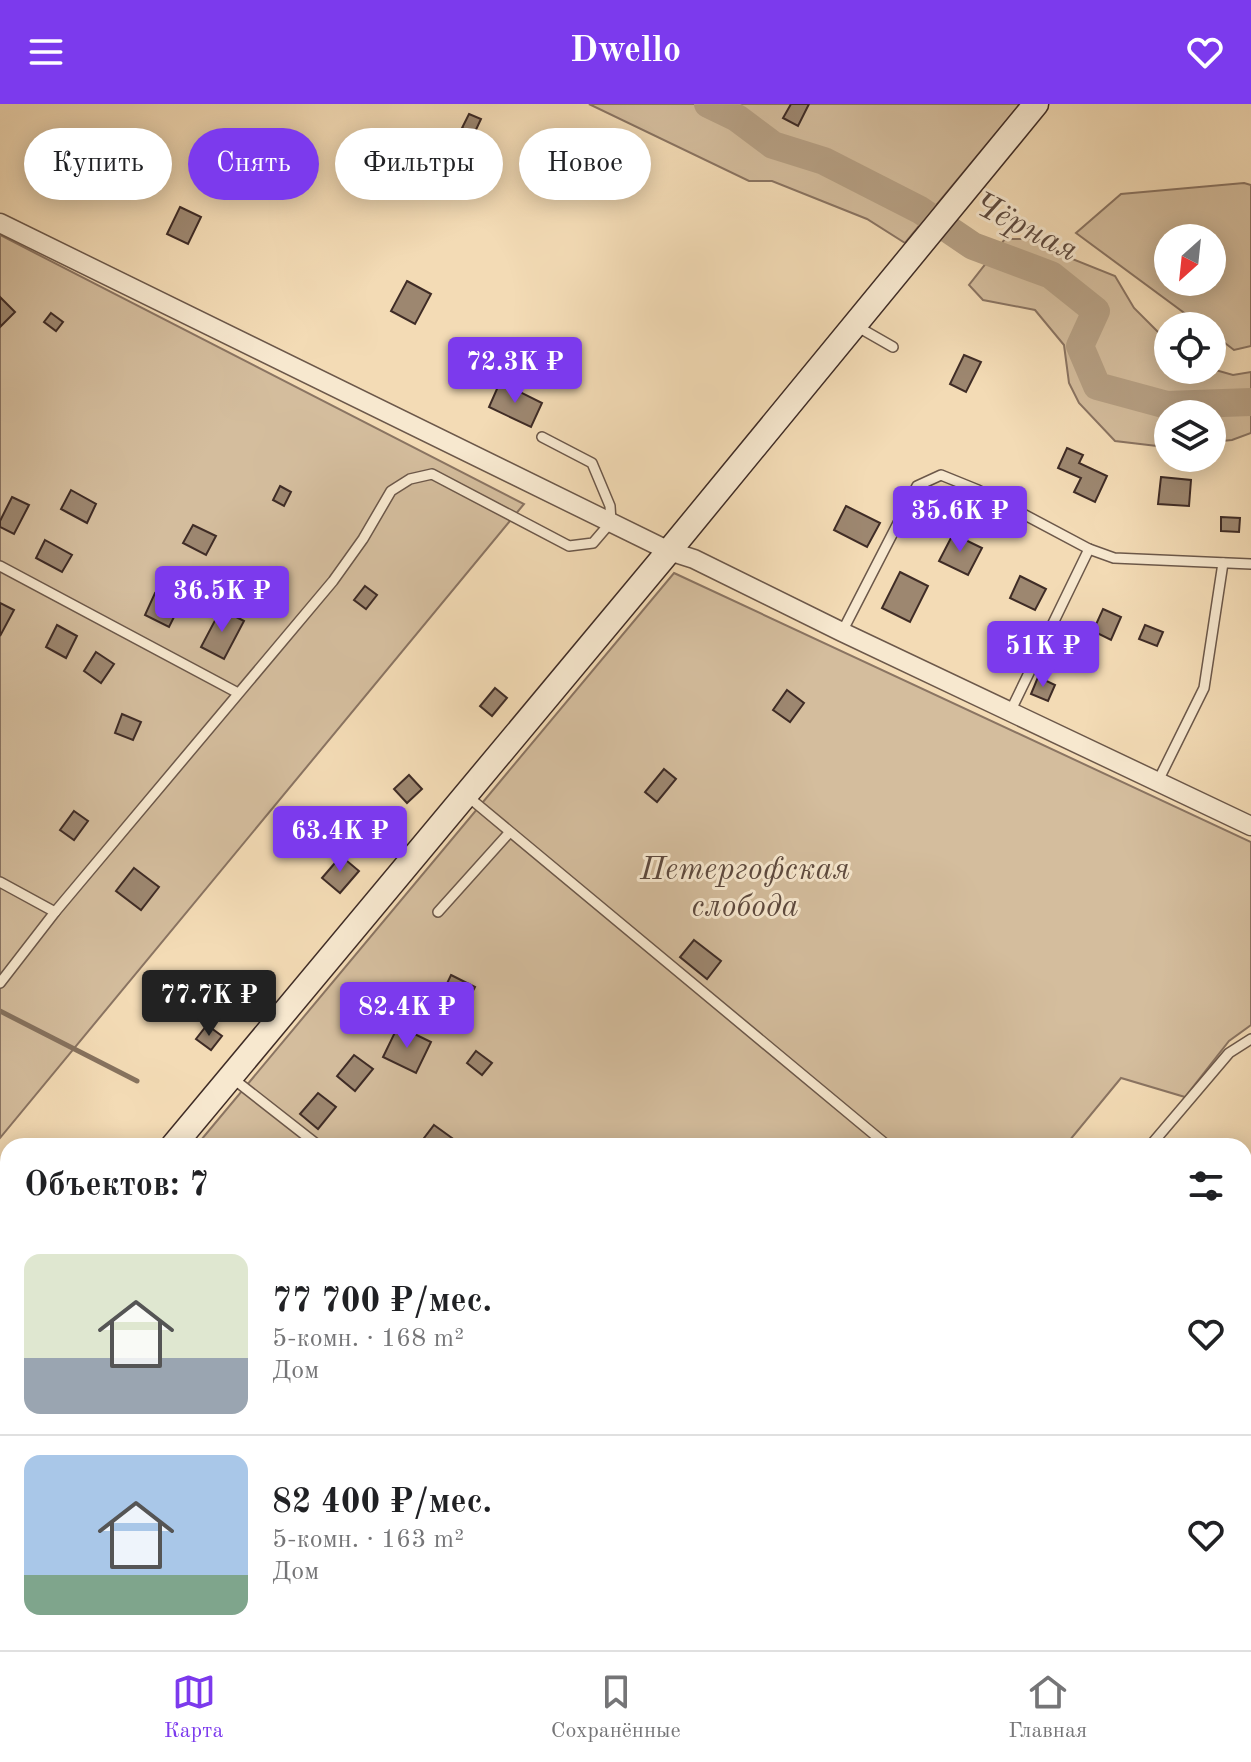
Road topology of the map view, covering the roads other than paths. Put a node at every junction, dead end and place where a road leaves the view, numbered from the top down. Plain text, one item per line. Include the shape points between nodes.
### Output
1 (1036, 104) edge
2 (0, 223) edge
3 (854, 324) junction
4 (893, 347) dead end
5 (542, 437) dead end
6 (611, 522) junction
7 (1089, 549) junction
8 (669, 551) junction
9 (1223, 563) junction
10 (1251, 564) edge
11 (0, 566) edge
12 (842, 632) junction
13 (238, 693) junction
14 (1010, 712) junction
15 (1157, 783) junction
16 (466, 795) junction
17 (1251, 826) edge
18 (509, 833) junction
19 (0, 882) edge
20 (55, 912) junction
21 (438, 912) dead end
22 (0, 983) edge
23 (1251, 1039) edge
24 (231, 1077) junction
25 (180, 1138) edge
26 (309, 1138) edge
27 (878, 1138) edge
28 (1157, 1138) edge

1 - 3 street
2 - 6 street
3 - 4 lane
3 - 8 street
5 - 6 lane via 592,463
6 - 8 street
6 - 13 lane via 593,543 569,546 432,474 410,479 391,491 333,581
7 - 9 lane via 1114,558
7 - 12 lane via 941,475 917,486
7 - 14 lane
8 - 12 street
8 - 16 street
9 - 10 lane
9 - 15 lane via 1204,688
11 - 13 lane
12 - 14 street
13 - 20 lane
14 - 15 street
15 - 17 street
16 - 18 lane
16 - 24 street
18 - 21 lane
18 - 27 lane
19 - 20 lane
20 - 22 lane
23 - 28 lane via 1229,1053
24 - 25 street
24 - 26 lane

